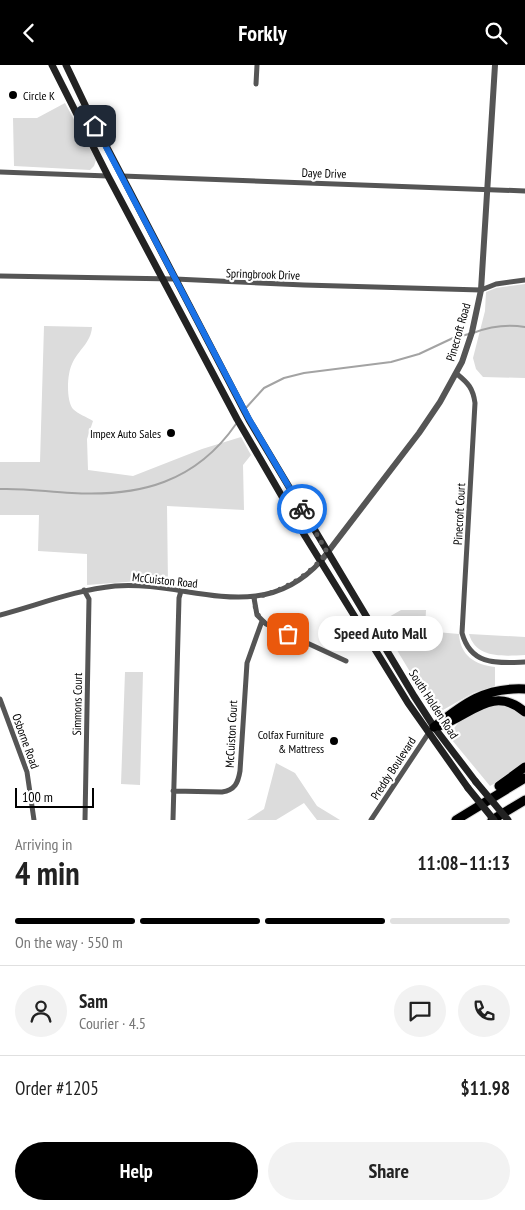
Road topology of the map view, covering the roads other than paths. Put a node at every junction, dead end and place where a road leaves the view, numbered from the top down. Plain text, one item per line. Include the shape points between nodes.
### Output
1 (52, 65) edge
2 (66, 65) edge
3 (257, 65) edge
4 (495, 65) edge
5 (256, 84) dead end
6 (0, 172) edge
7 (108, 175) junction
8 (122, 176) junction
9 (488, 189) junction
10 (525, 191) edge
11 (0, 276) edge
12 (164, 279) junction
13 (175, 279) junction
14 (525, 280) edge
15 (481, 289) junction
16 (457, 374) junction
17 (327, 552) junction
18 (321, 561) junction
19 (84, 591) junction
20 (181, 591) junction
21 (254, 598) junction
22 (0, 615) edge
23 (262, 621) junction
24 (346, 661) dead end
25 (525, 662) edge
26 (525, 689) edge
27 (0, 699) edge
28 (525, 712) edge
29 (431, 730) junction
30 (525, 767) edge
31 (525, 778) edge
32 (173, 791) junction
33 (525, 800) edge
34 (480, 804) junction
35 (34, 820) edge
36 (85, 820) edge
37 (173, 820) edge
38 (371, 820) edge
39 (456, 820) edge
40 (493, 820) edge
41 (508, 820) edge

1 - 7 main road, South Holden Road
2 - 8 main road, South Holden Road
3 - 5 street
4 - 9 street, Pinecroft Road
6 - 7 street
7 - 12 main road, South Holden Road
8 - 9 street, Daye Drive
8 - 13 main road, South Holden Road
9 - 10 street, Daye Drive
9 - 15 street, Pinecroft Road
11 - 12 street, Springbrook Drive
12 - 13 street, Springbrook Drive
12 - 18 main road, South Holden Road via 237,419
13 - 15 street, Springbrook Drive
13 - 17 main road, South Holden Road via 249,419
14 - 15 street, Springbrook Drive
15 - 16 street, Pinecroft Road via 472,333
16 - 17 street, Pinecroft Road via 419,433
16 - 25 street, Pinecroft Court via 474,392 475,403 462,633 470,651 477,657 496,662
17 - 18 street, Pinecroft Road
17 - 29 main road, South Holden Road
18 - 21 street, McCuiston Road via 287,587
18 - 29 main road, South Holden Road
19 - 20 street, McCuiston Road via 128,586
19 - 22 street, McCuiston Road
19 - 36 street, Simmons Court via 89,599
20 - 21 street, McCuiston Road
20 - 32 street
21 - 23 street
23 - 24 street
23 - 32 street, McCuiston Court via 246,668 237,784 226,791
26 - 29 highway via 499,690 477,696
27 - 35 street, Osborne Road via 27,772
28 - 29 highway via 515,704 496,700
29 - 38 street, Preddy Boulevard
29 - 40 main road, South Holden Road, bridge
29 - 41 main road, South Holden Road, bridge
30 - 34 highway via 489,793
31 - 34 highway
32 - 37 street
33 - 40 highway
34 - 39 highway

